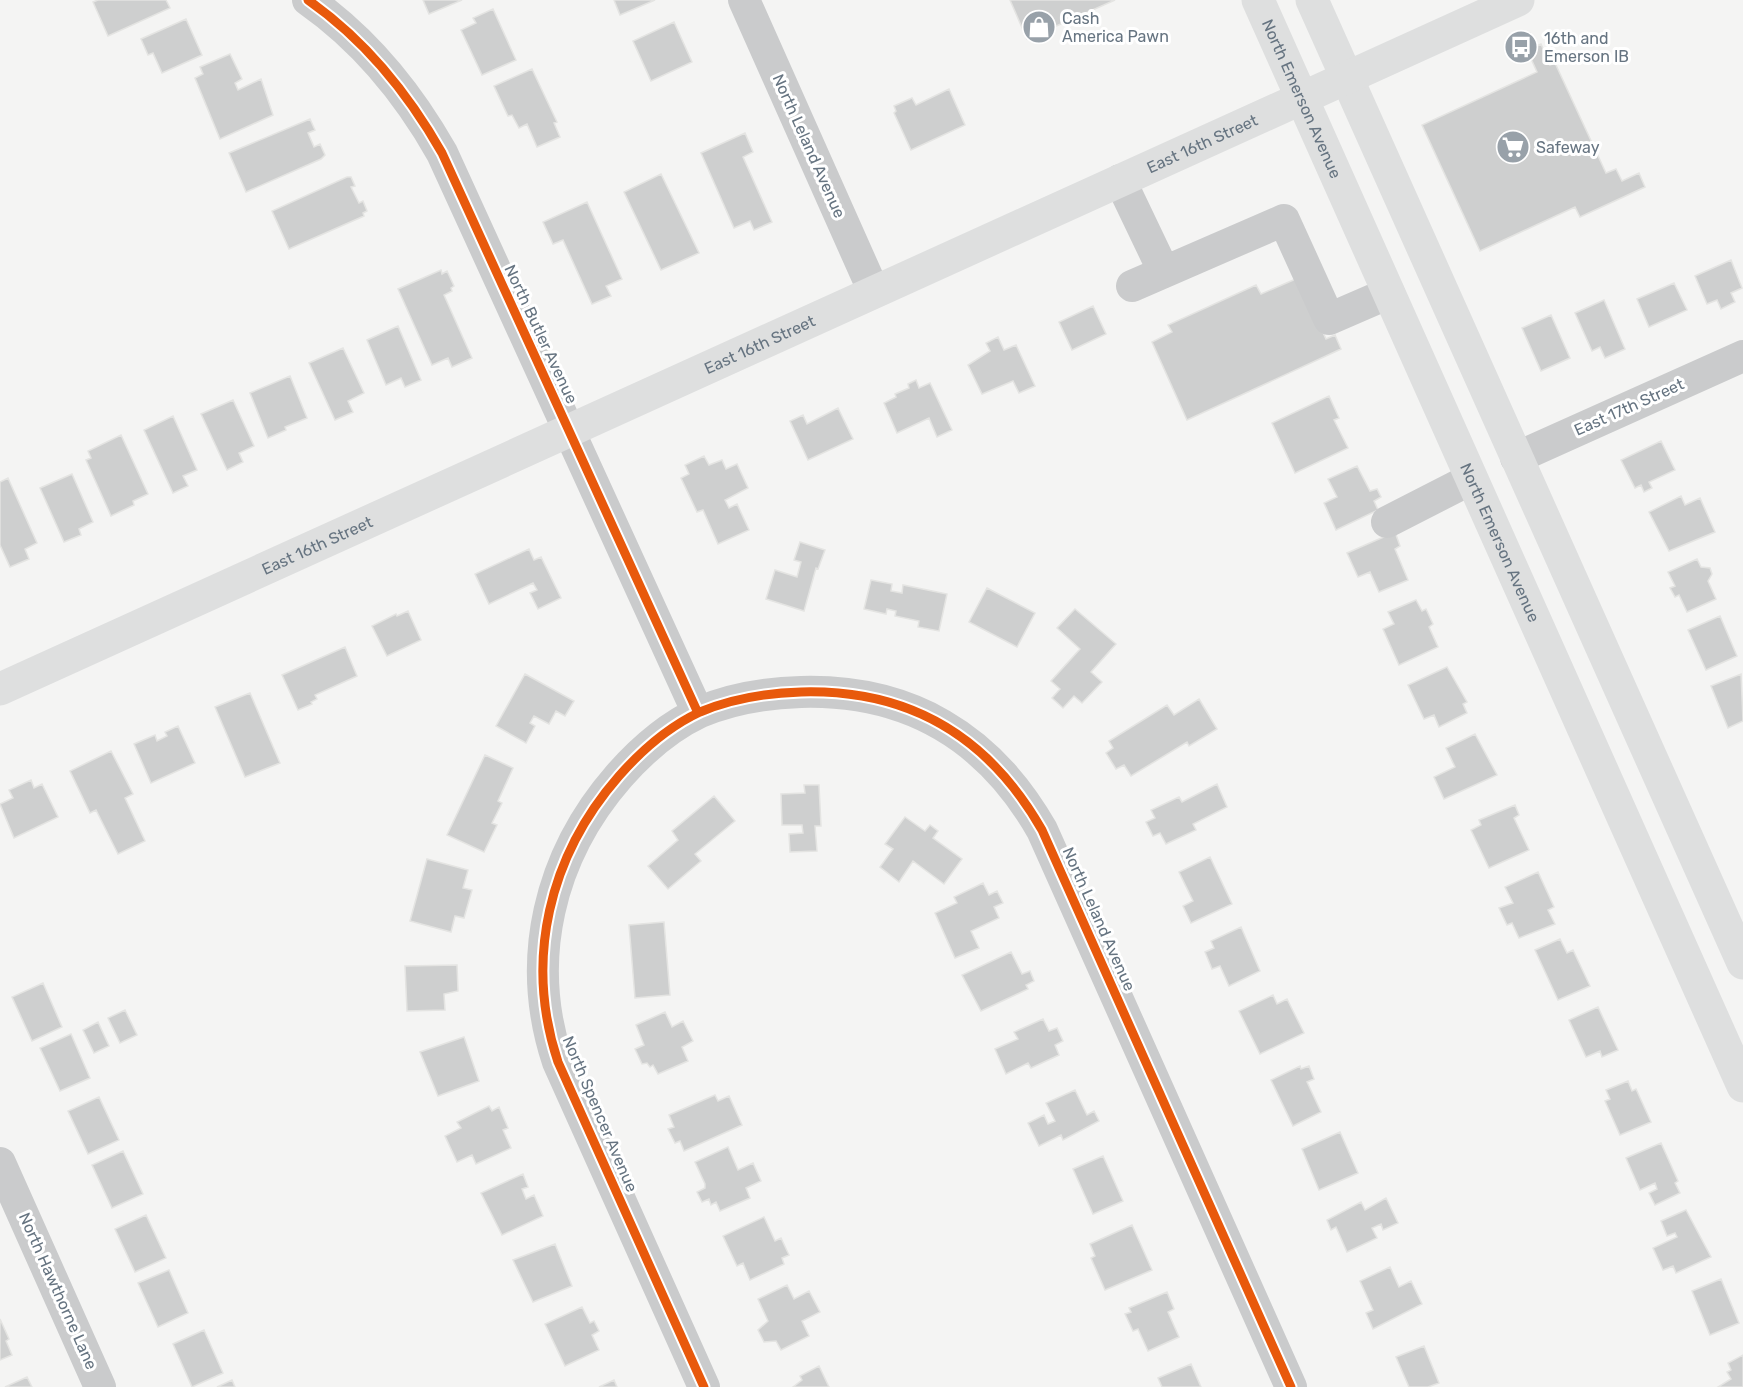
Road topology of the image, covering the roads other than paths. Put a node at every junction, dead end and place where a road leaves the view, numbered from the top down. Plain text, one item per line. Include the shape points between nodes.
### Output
1 (308, 0) edge
2 (744, 0) edge
3 (1258, 0) edge
4 (1312, 0) edge
5 (1511, 2) edge
6 (1347, 78) junction
7 (1302, 98) junction
8 (1120, 180) junction
9 (1164, 272) junction
10 (1132, 286) dead end
11 (874, 292) junction
12 (1389, 293) junction
13 (1743, 356) edge
14 (569, 431) junction
15 (1516, 458) junction
16 (1471, 479) junction
17 (1387, 522) dead end
18 (0, 689) edge
19 (698, 713) junction
20 (1743, 963) edge
21 (1743, 1086) edge
22 (0, 1163) edge
23 (100, 1387) edge
24 (704, 1387) edge
25 (1291, 1387) edge

1 - 14 street, North Butler Avenue via 375,58 429,130
2 - 11 street, North Leland Avenue
3 - 7 main road, North Emerson Avenue
4 - 6 main road
5 - 6 main road, East 16th Street
6 - 7 main road, East 16th Street
6 - 15 main road
7 - 8 main road, East 16th Street
7 - 12 main road, North Emerson Avenue
8 - 9 street
8 - 11 main road, East 16th Street
9 - 10 street
9 - 12 street via 1284,220 1329,319
11 - 14 main road, East 16th Street
12 - 16 main road, North Emerson Avenue
13 - 15 street, East 17th Street
14 - 18 main road, East 16th Street
14 - 19 street, North Butler Avenue
15 - 20 main road
16 - 17 street
16 - 21 main road, North Emerson Avenue
19 - 24 street, North Spencer Avenue via 626,766 594,805 574,838 552,898 544,935 543,973 546,1012 558,1062
19 - 25 street, North Leland Avenue via 745,697 776,693 821,691 870,696 940,723 982,752 1008,778 1042,830
22 - 23 street, North Hawthorne Lane

